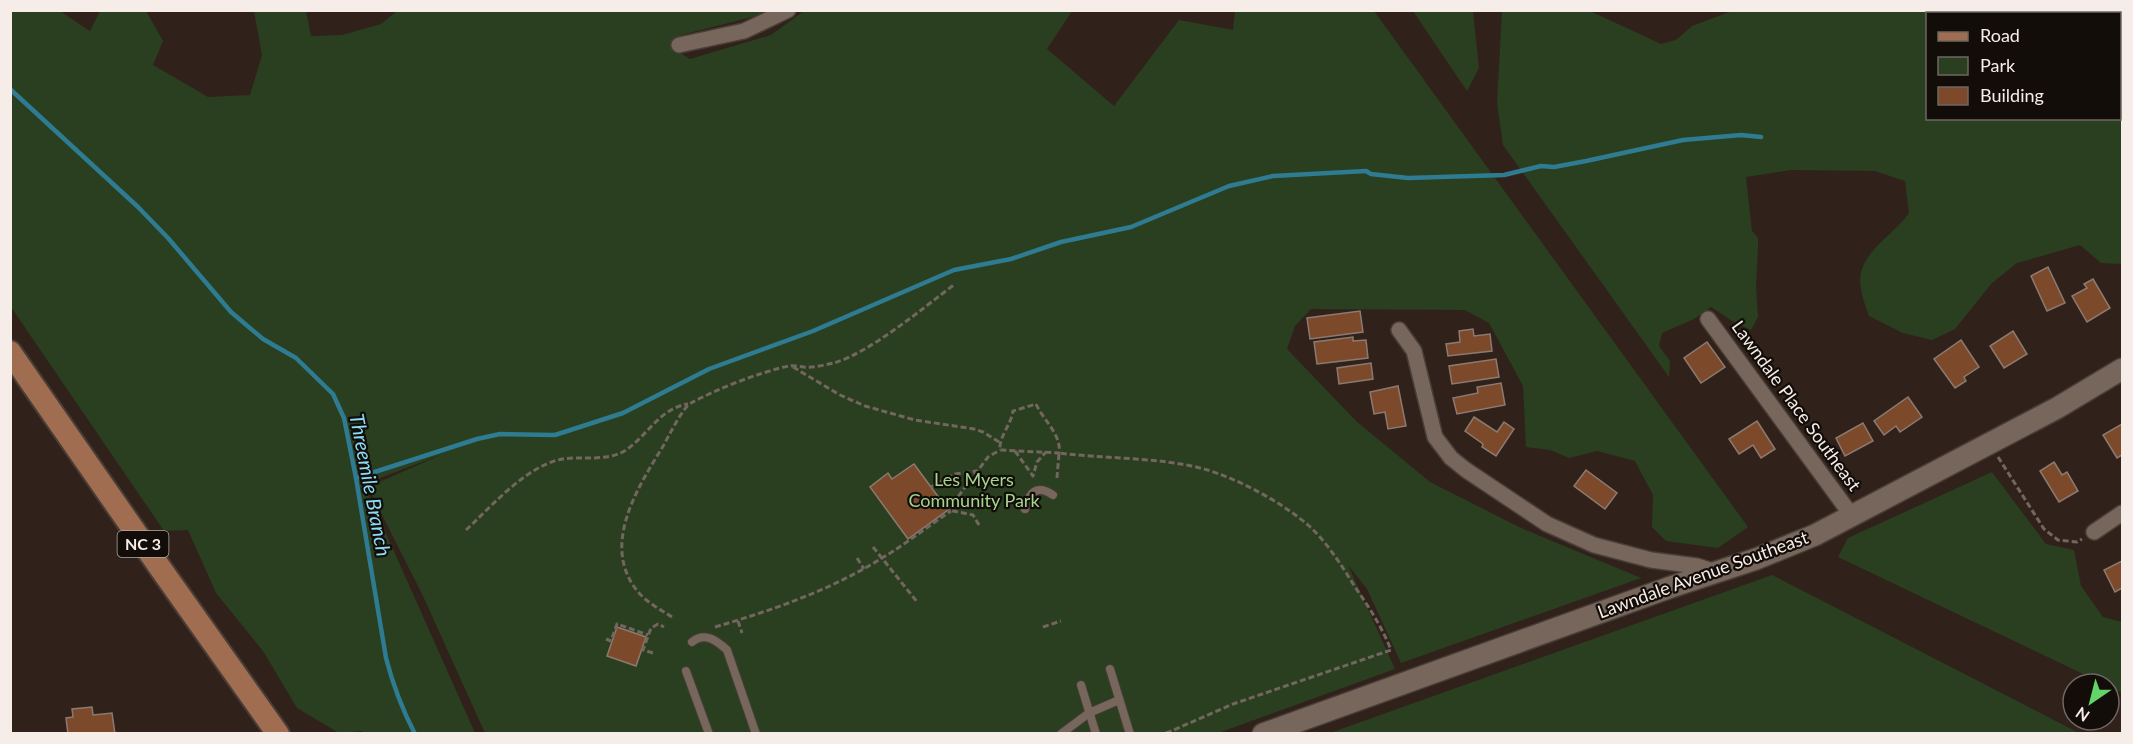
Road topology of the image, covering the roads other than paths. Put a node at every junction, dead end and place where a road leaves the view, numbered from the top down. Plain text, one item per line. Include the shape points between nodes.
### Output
1 (788, 10) edge
2 (679, 45) dead end
3 (1708, 319) dead end
4 (1400, 330) dead end
5 (10, 352) edge
6 (2122, 369) edge
7 (1053, 495) dead end
8 (1025, 509) dead end
9 (2122, 513) edge
10 (1852, 516) junction
11 (2094, 532) road end
12 (1716, 572) junction
13 (692, 642) dead end
14 (1110, 669) dead end
15 (686, 671) dead end
16 (1081, 685) dead end
17 (1119, 700) junction
18 (1089, 712) junction
19 (1264, 733) edge
20 (278, 734) edge
21 (710, 734) edge
22 (756, 734) edge
23 (1061, 734) edge
24 (1096, 734) edge
25 (1130, 734) edge

1 - 2 street via 744,31
3 - 10 street, Lawndale Place Southeast
4 - 12 street via 1414,351 1435,437 1466,470 1547,524 1594,545
5 - 20 main road, NC 3
6 - 10 street, Lawndale Avenue Southeast via 2057,408
7 - 8 lane via 1038,489 1031,494
9 - 11 street
10 - 12 street, Lawndale Avenue Southeast via 1815,535
12 - 19 street, Lawndale Avenue Southeast
13 - 22 lane via 709,637 727,650
14 - 17 lane
15 - 21 lane
16 - 18 lane
17 - 18 lane
17 - 25 lane
18 - 23 lane
18 - 24 lane

